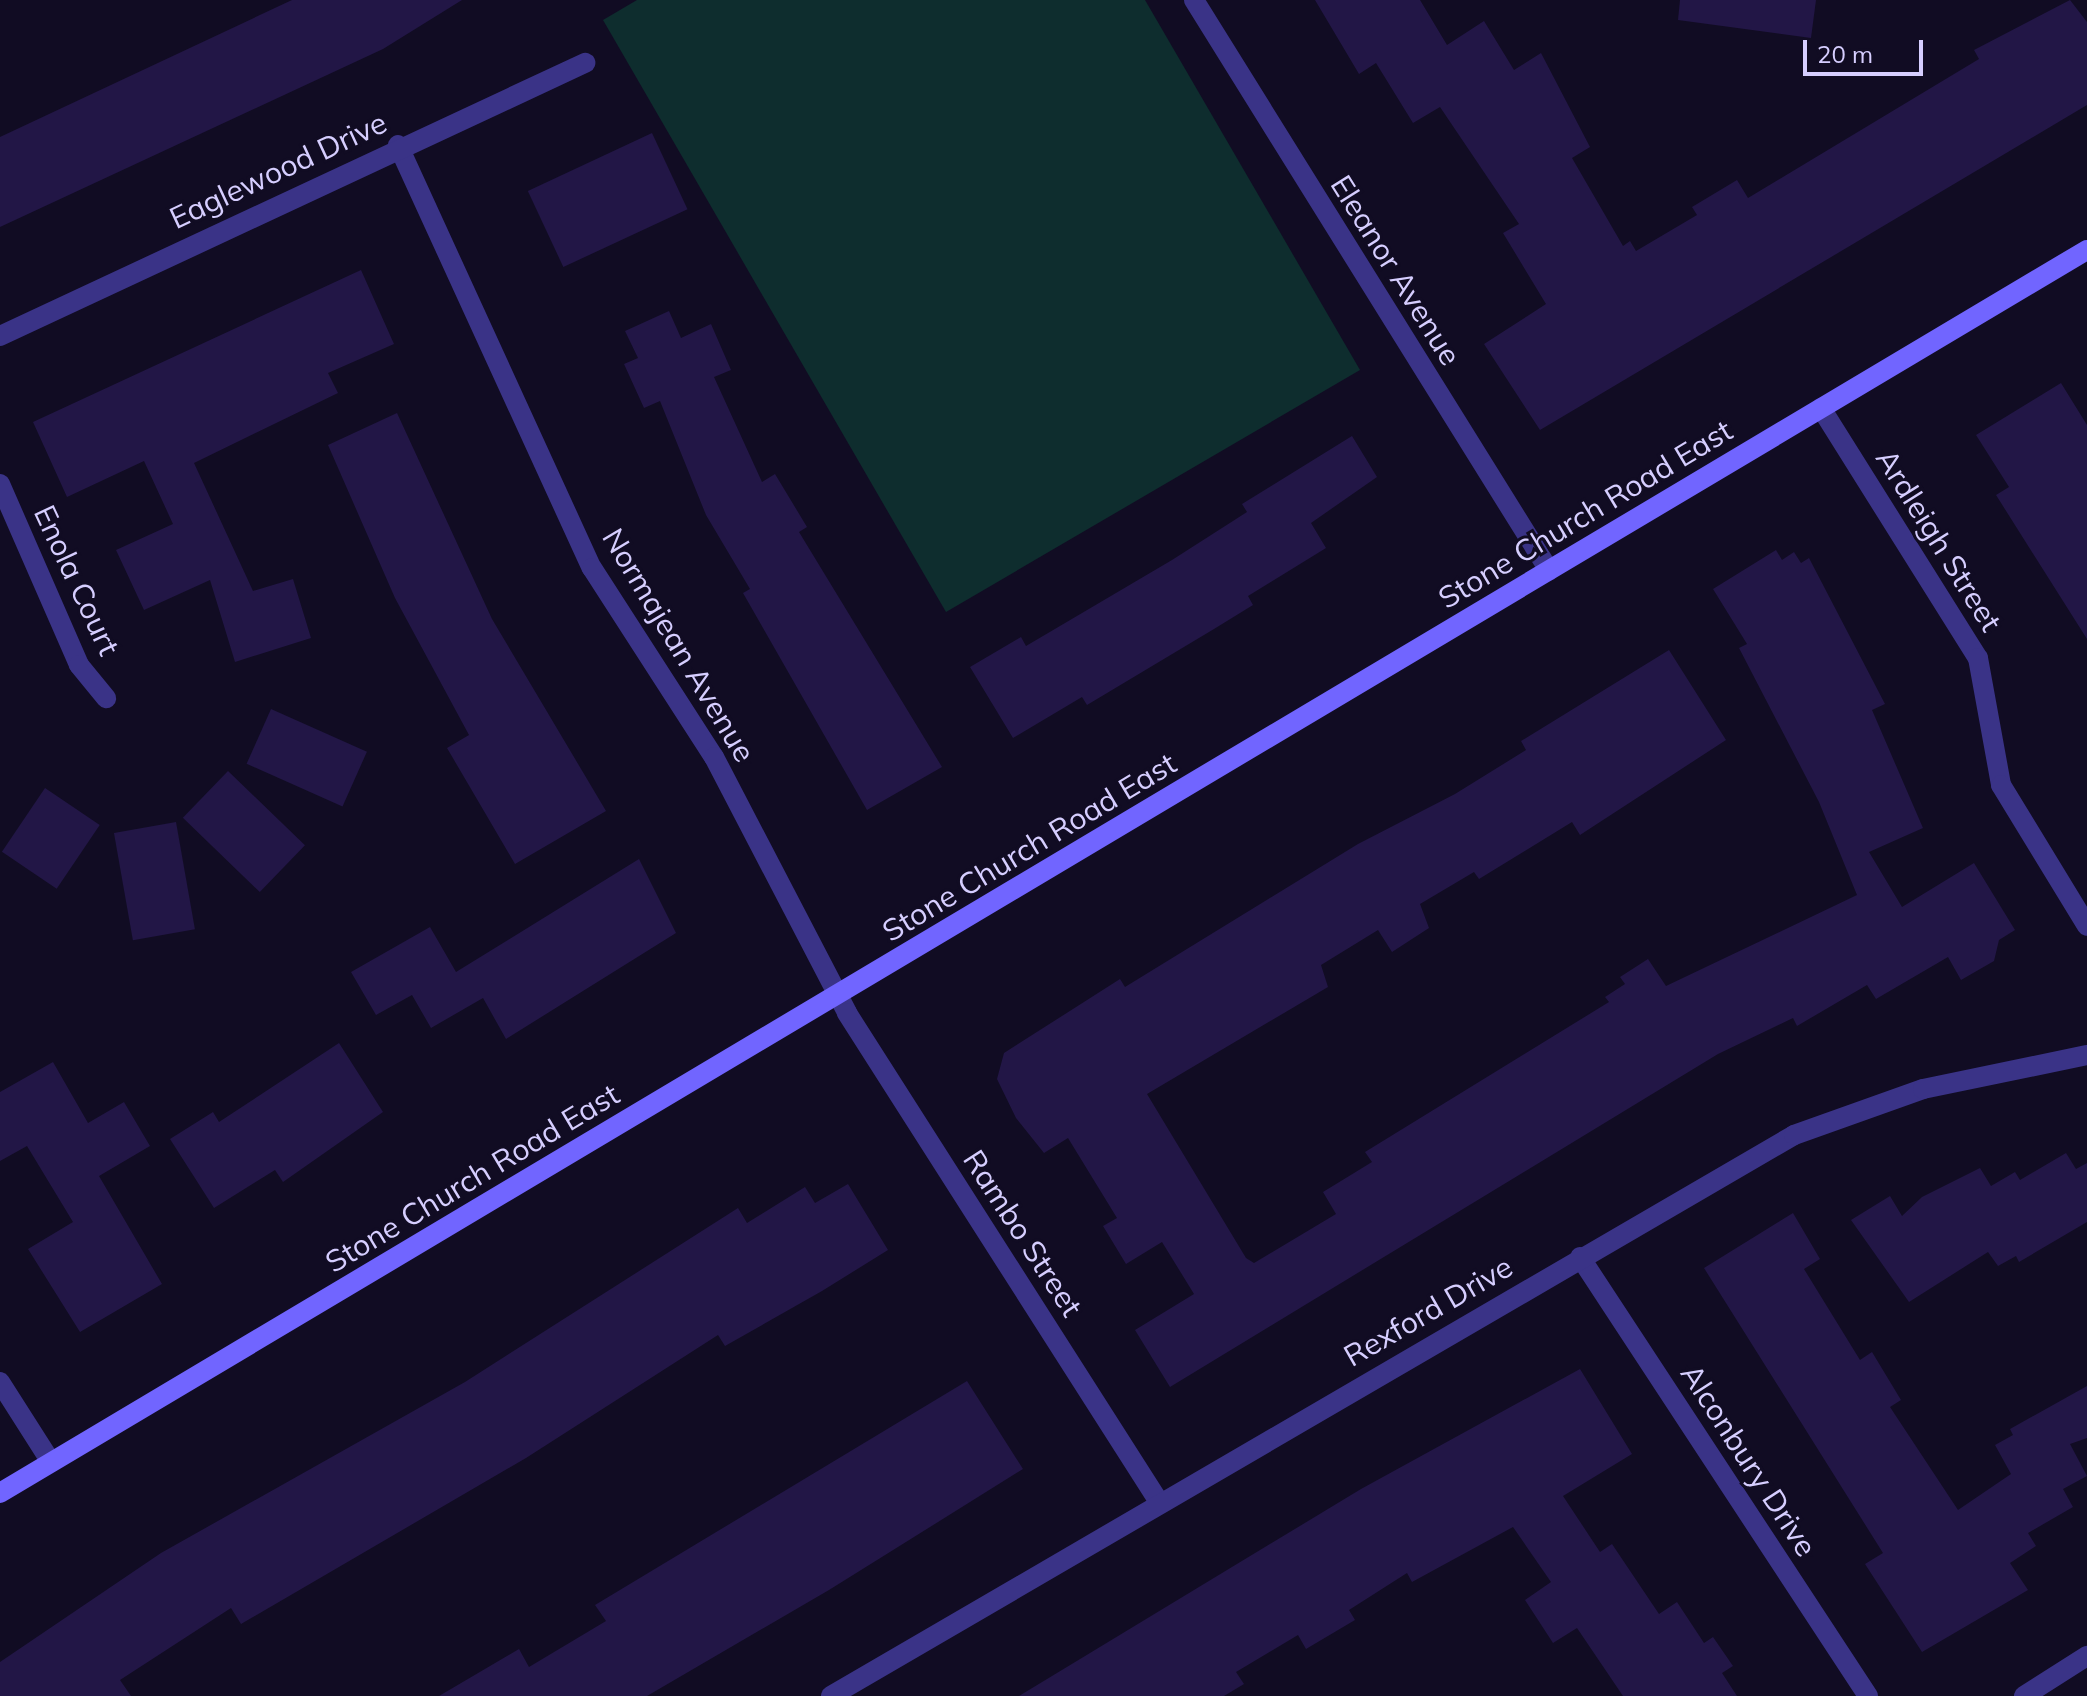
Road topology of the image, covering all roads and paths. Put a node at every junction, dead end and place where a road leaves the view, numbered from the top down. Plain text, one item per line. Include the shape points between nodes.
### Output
1 (1194, 0) edge
2 (585, 63) dead end
3 (398, 145) junction
4 (2087, 250) edge
5 (0, 336) edge
6 (1821, 408) junction
7 (0, 484) edge
8 (1549, 570) junction
9 (106, 698) dead end
10 (2087, 926) edge
11 (837, 997) junction
12 (2087, 1055) edge
13 (1580, 1257) junction
14 (0, 1382) edge
15 (51, 1462) junction
16 (0, 1493) edge
17 (1159, 1502) junction
18 (2087, 1656) edge
19 (831, 1696) edge
20 (1868, 1696) edge
21 (2024, 1696) edge

1 - 8 street, Eleanor Avenue
2 - 3 street, Eaglewood Drive
3 - 5 street, Eaglewood Drive
3 - 11 street, Normajean Avenue via 592,568 714,757
4 - 6 main road, Stone Church Road East
6 - 8 main road, Stone Church Road East
6 - 10 street, Ardleigh Street via 1978,658 2001,785
7 - 9 street, Enola Court via 79,665
8 - 11 main road, Stone Church Road East
11 - 15 main road, Stone Church Road East
11 - 17 street, Rambo Street
12 - 13 street, Rexford Drive via 1923,1089 1794,1135
13 - 17 street, Rexford Drive
13 - 20 street, Alconbury Drive
14 - 15 street
15 - 16 main road, Stone Church Road East
17 - 19 street, Rexford Drive
18 - 21 street

